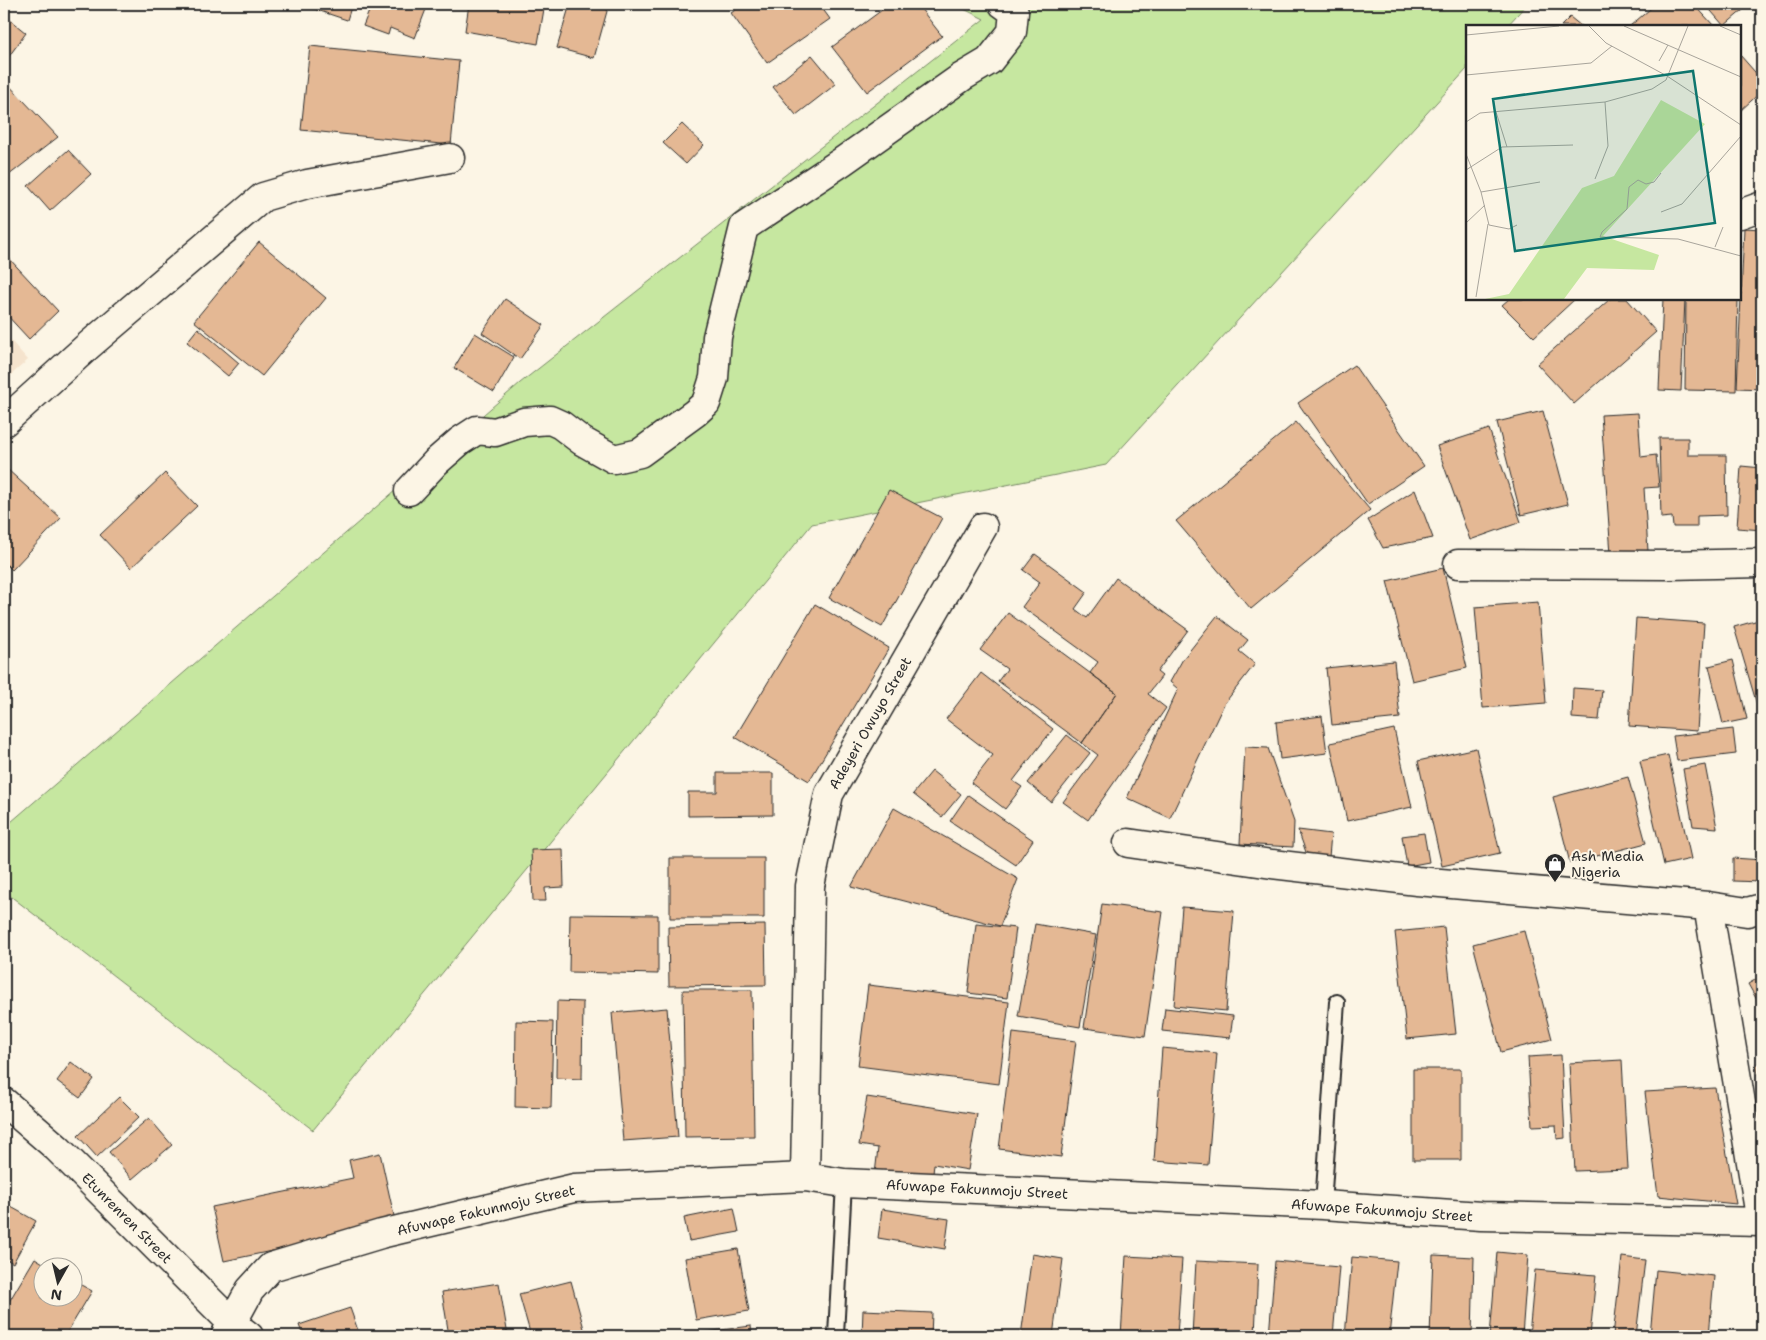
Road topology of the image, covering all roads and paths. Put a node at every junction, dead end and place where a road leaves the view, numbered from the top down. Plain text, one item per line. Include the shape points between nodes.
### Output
1 (1003, 4) edge
2 (450, 158) dead end
3 (1762, 206) edge
4 (1741, 214) edge
5 (4, 422) edge
6 (409, 492) dead end
7 (983, 527) dead end
8 (1762, 563) edge
9 (1458, 564) dead end
10 (1128, 844) dead end
11 (1708, 906) junction
12 (1762, 908) edge
13 (1337, 1002) dead end
14 (4, 1102) edge
15 (805, 1177) junction
16 (844, 1183) junction
17 (1323, 1205) junction
18 (1762, 1222) edge
19 (235, 1332) edge
20 (836, 1336) edge

1 - 6 street via 1014,12 1012,32 989,61 744,228 717,337 714,378 706,403 695,413 640,453 614,459 550,420 524,422 495,432 477,430 442,457
2 - 5 street via 307,184 263,197
3 - 4 street
7 - 15 street, Adeyeri Owuyo Street via 829,794 810,886
8 - 9 street
10 - 11 street via 1407,880
11 - 12 street via 1747,912
11 - 18 street
13 - 17 lane
14 - 19 street, Etunrenren Street via 57,1148
15 - 16 street, Afuwape Fakunmoju Street
15 - 19 street, Afuwape Fakunmoju Street via 574,1188 381,1234 271,1267 250,1290
16 - 17 street, Afuwape Fakunmoju Street
16 - 20 lane
17 - 18 street, Afuwape Fakunmoju Street via 1482,1216

